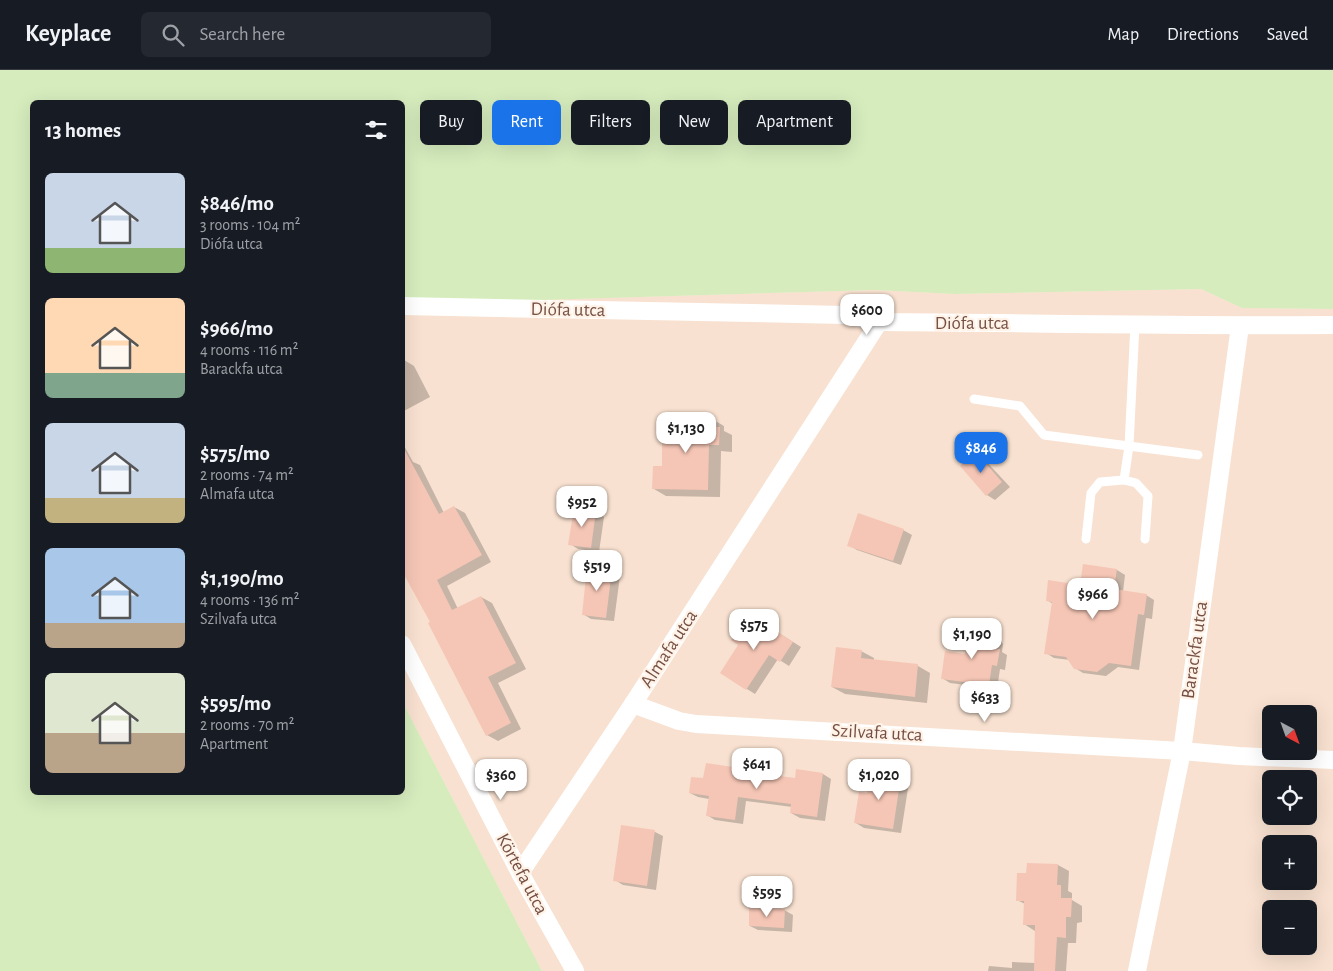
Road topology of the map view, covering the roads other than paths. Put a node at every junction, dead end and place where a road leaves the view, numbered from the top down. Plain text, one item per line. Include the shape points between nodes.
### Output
1 (405, 306) edge
2 (880, 322) junction
3 (1135, 324) junction
4 (1333, 325) edge
5 (1240, 326) junction
6 (974, 398) dead end
7 (1129, 446) junction
8 (1198, 455) dead end
9 (1124, 480) junction
10 (1086, 539) dead end
11 (1144, 539) dead end
12 (405, 650) edge
13 (633, 704) junction
14 (1182, 751) junction
15 (1333, 760) edge
16 (520, 873) junction
17 (575, 971) edge
18 (1137, 971) edge

1 - 2 street, Diófa utca via 845,315
2 - 3 street, Diófa utca
2 - 13 street, Almafa utca
3 - 5 street, Diófa utca
3 - 7 lane
4 - 5 street, Diófa utca
5 - 14 street, Barackfa utca
6 - 7 lane via 1020,406 1044,435
7 - 8 lane
7 - 9 lane
9 - 10 lane via 1100,482 1091,493
9 - 11 lane via 1136,483 1148,496
12 - 16 street, Körtefa utca
13 - 14 street, Szilvafa utca via 696,724
13 - 16 street, Almafa utca
14 - 15 street, Szilvafa utca
14 - 18 street, Barackfa utca
16 - 17 street, Körtefa utca

